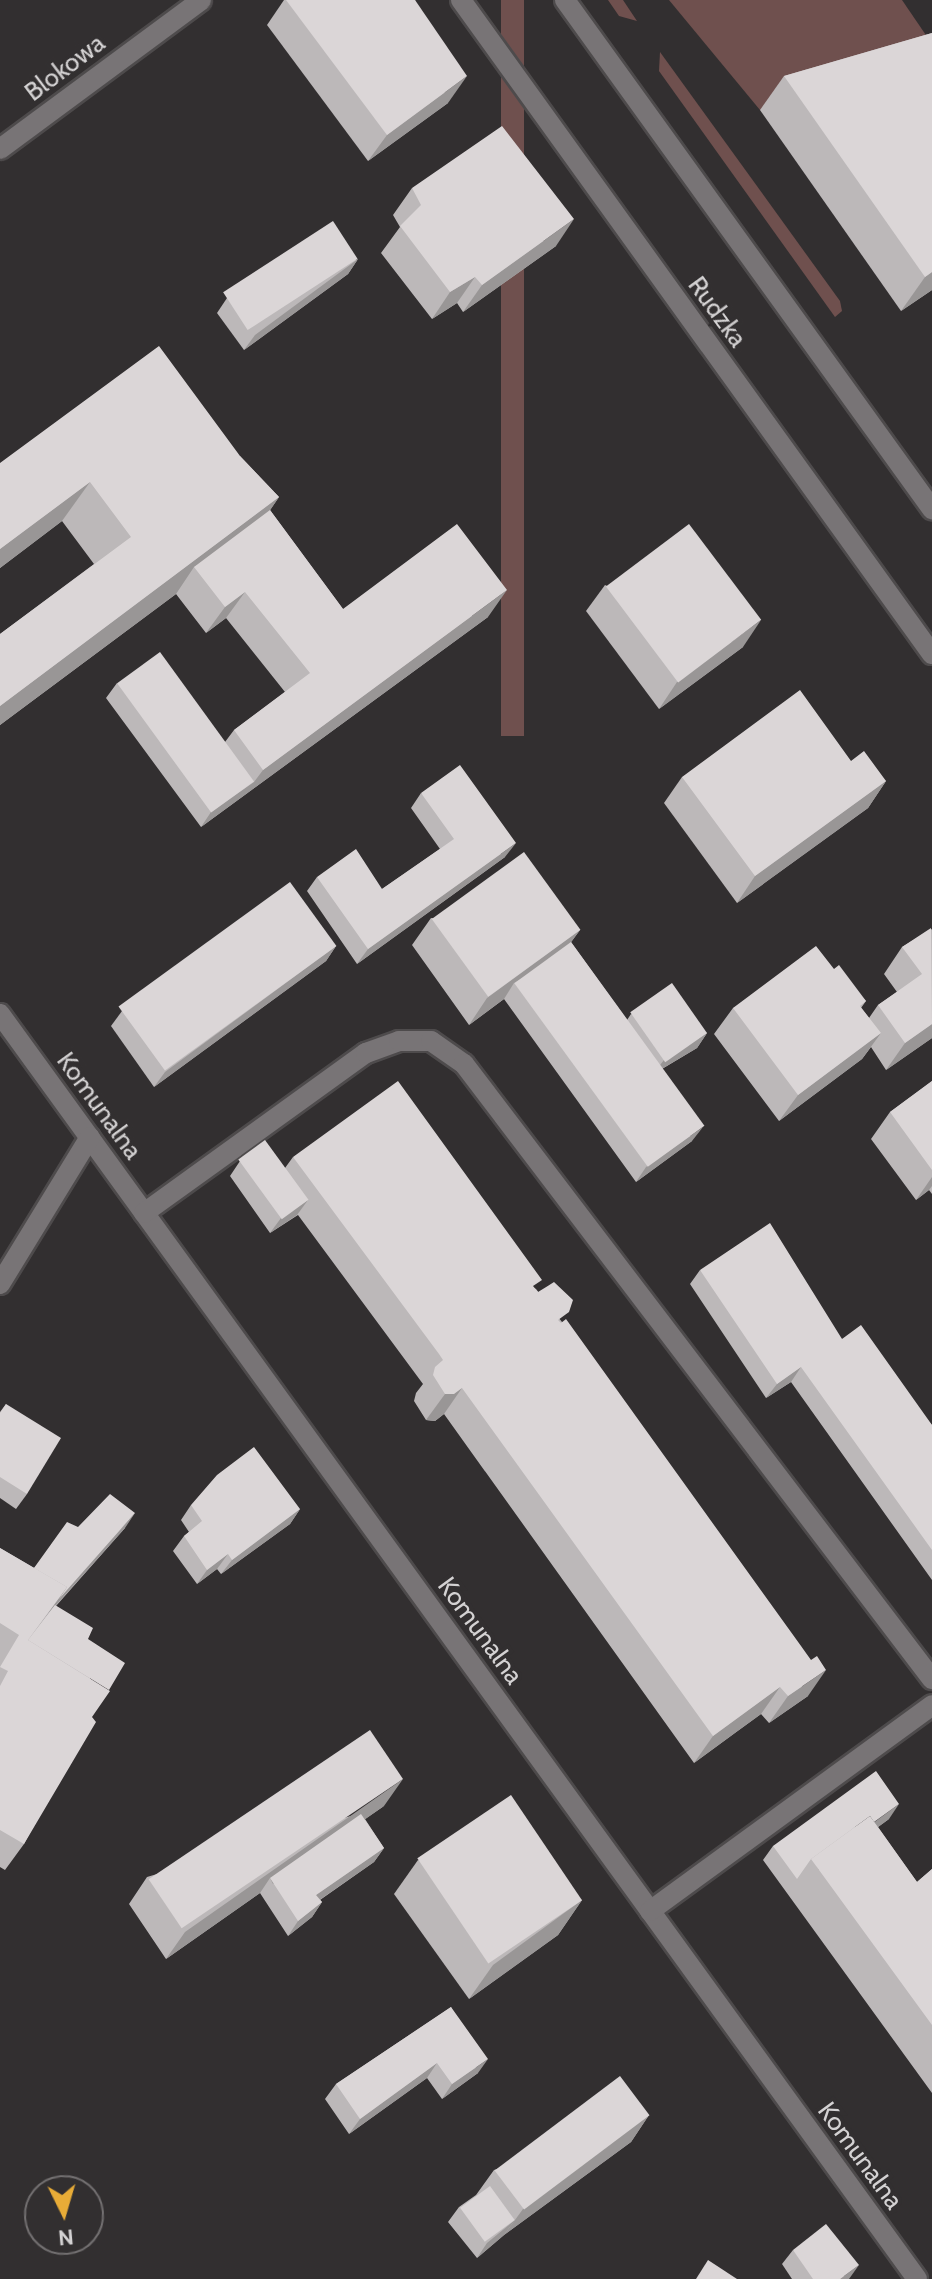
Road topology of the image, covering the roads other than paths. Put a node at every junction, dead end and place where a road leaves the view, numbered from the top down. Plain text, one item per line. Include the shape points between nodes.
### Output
1 (201, 0) edge
2 (461, 0) edge
3 (565, 0) edge
4 (0, 149) edge
5 (932, 509) edge
6 (932, 654) edge
7 (0, 1014) edge
8 (90, 1137) junction
9 (144, 1213) junction
10 (0, 1284) edge
11 (932, 1679) edge
12 (932, 1705) edge
13 (650, 1911) junction
14 (917, 2279) edge

1 - 4 street, Blokowa
2 - 6 street, Rudzka
3 - 5 street
7 - 8 street, Komunalna
8 - 9 street, Komunalna
8 - 10 street
9 - 11 street via 366,1053 399,1041 431,1041 464,1064
9 - 13 street, Komunalna
12 - 13 street
13 - 14 street, Komunalna

